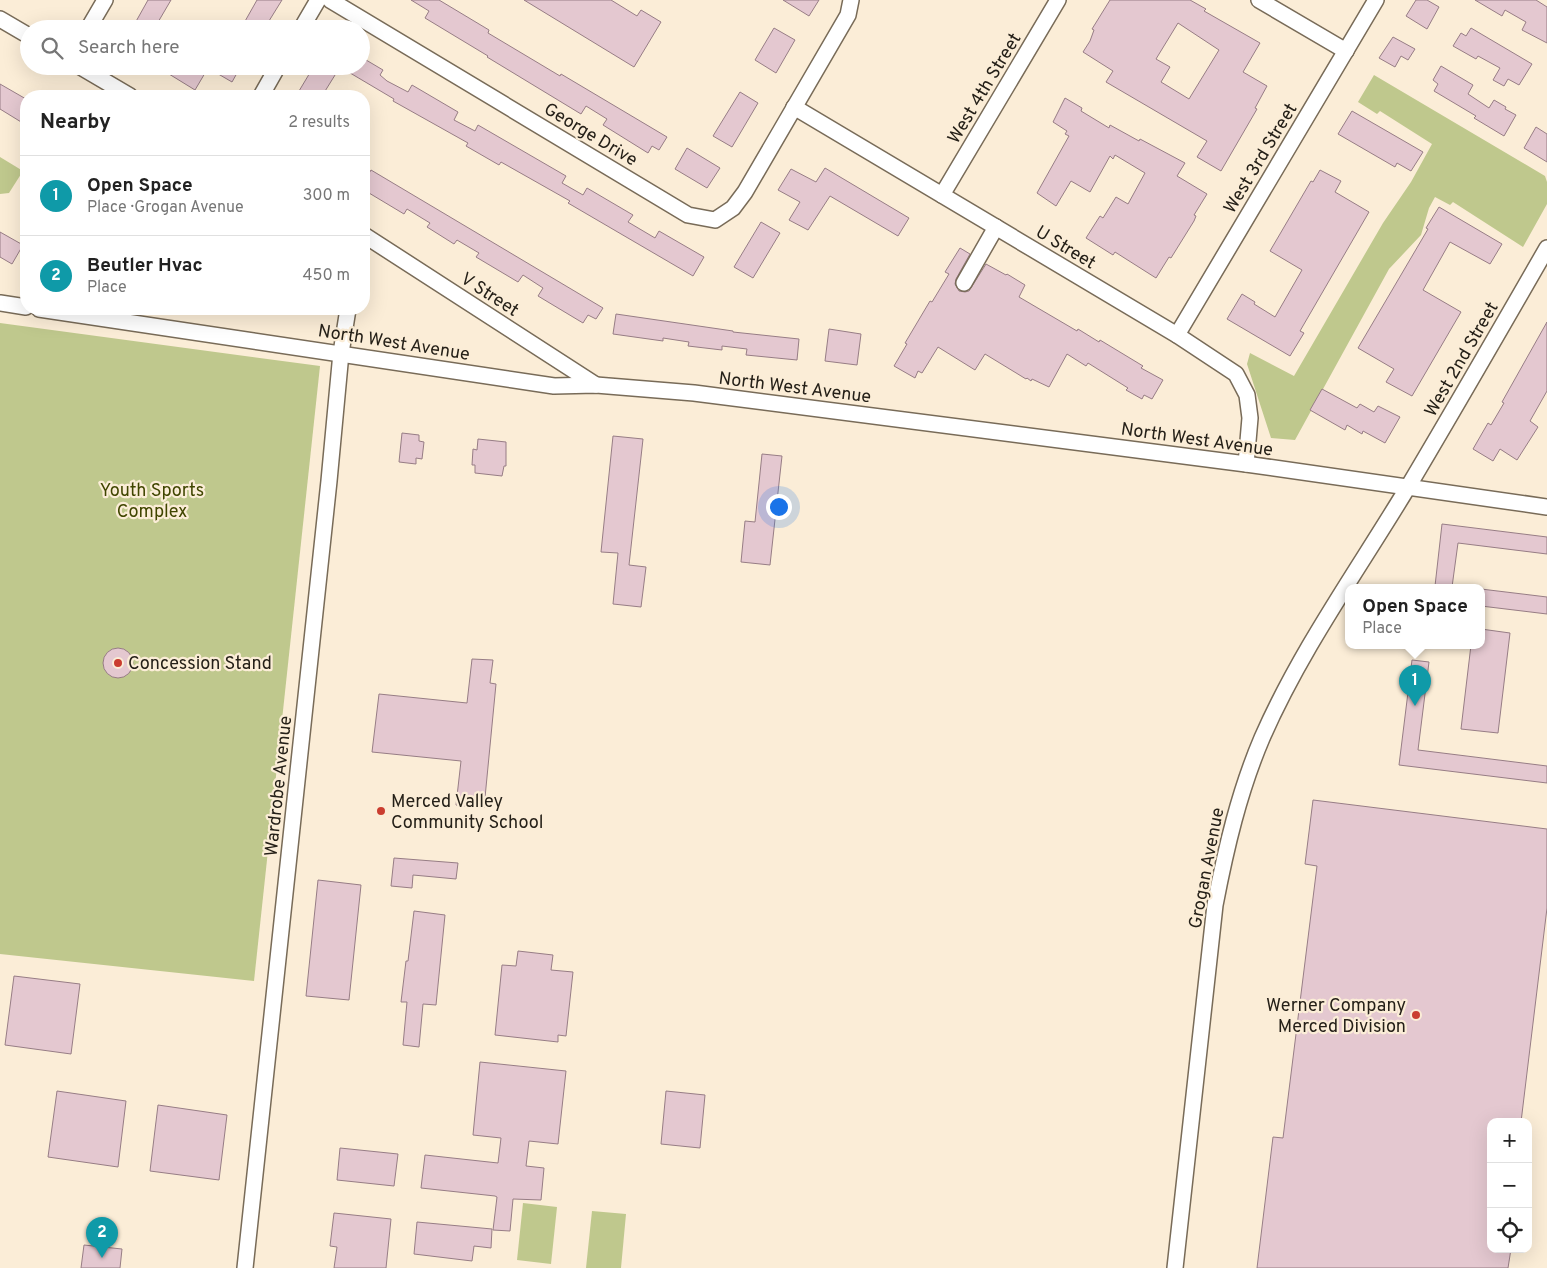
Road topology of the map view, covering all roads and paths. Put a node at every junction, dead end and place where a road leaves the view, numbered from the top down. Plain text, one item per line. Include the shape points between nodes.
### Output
1 (105, 0) edge
2 (318, 0) edge
3 (330, 0) edge
4 (851, 0) edge
5 (1058, 0) edge
6 (1259, 0) edge
7 (1376, 0) edge
8 (0, 19) edge
9 (93, 20) edge
10 (306, 20) edge
11 (363, 20) edge
12 (370, 24) edge
13 (20, 31) edge
14 (1346, 50) junction
15 (94, 75) edge
16 (273, 75) edge
17 (120, 90) edge
18 (264, 90) edge
19 (794, 107) junction
20 (942, 195) junction
21 (996, 227) junction
22 (370, 239) edge
23 (1547, 248) edge
24 (964, 283) dead end
25 (0, 303) edge
26 (20, 306) edge
27 (80, 315) edge
28 (347, 315) edge
29 (1177, 335) junction
30 (341, 353) junction
31 (596, 385) junction
32 (1246, 464) junction
33 (1407, 488) junction
34 (1547, 507) edge
35 (1347, 584) edge
36 (1345, 588) edge
37 (245, 1268) edge
38 (1175, 1268) edge

1 - 9 street
2 - 10 street
3 - 11 street, George Drive
4 - 19 street, George Drive via 848,15
5 - 20 street, West 4th Street
6 - 14 street
7 - 14 street, West 3rd Street
8 - 13 street
12 - 19 street, George Drive via 688,215 715,220 733,208
14 - 29 street, West 3rd Street
15 - 17 street
16 - 18 street
19 - 20 street, U Street
20 - 21 street, U Street
21 - 24 street
21 - 29 street, U Street
22 - 31 street, V Street
23 - 33 street, West 2nd Street
25 - 26 street
27 - 30 street, North West Avenue
28 - 30 street, Wardrobe Avenue
29 - 32 street, U Street via 1236,374 1248,395 1250,418
30 - 31 street, North West Avenue via 554,386
30 - 37 street, Wardrobe Avenue
31 - 32 street, North West Avenue via 694,393
32 - 33 street, North West Avenue
33 - 34 street, North West Avenue
33 - 35 street, Grogan Avenue
36 - 38 street, Grogan Avenue via 1290,679 1262,738 1234,814 1225,850 1215,905

